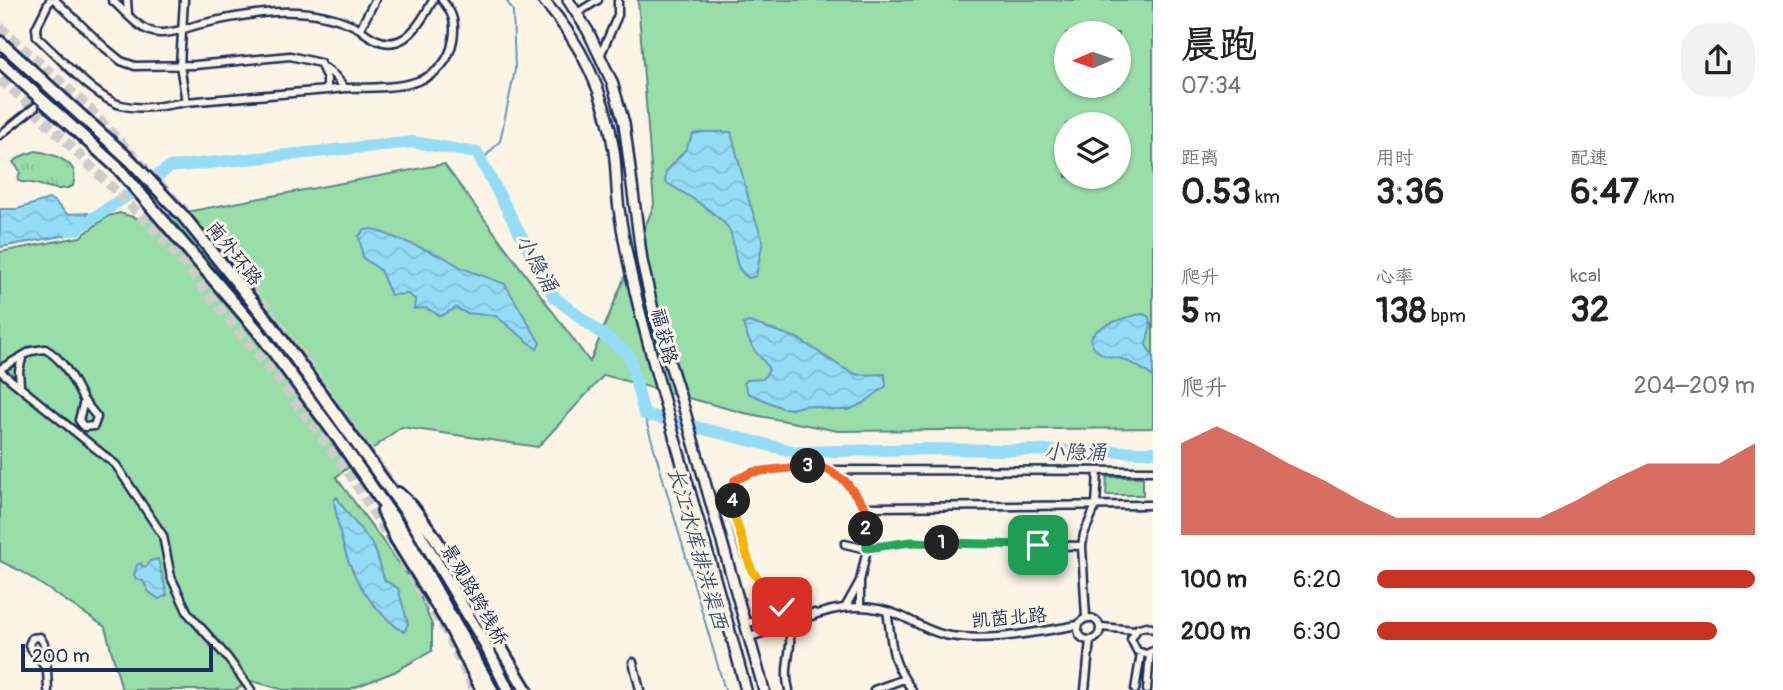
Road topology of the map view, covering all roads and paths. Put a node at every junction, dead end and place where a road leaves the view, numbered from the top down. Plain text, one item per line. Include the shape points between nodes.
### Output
1 (50, 0) edge
2 (55, 0) edge
3 (112, 0) edge
4 (127, 0) edge
5 (184, 0) edge
6 (375, 0) edge
7 (433, 0) edge
8 (442, 0) edge
9 (543, 0) edge
10 (568, 0) edge
11 (598, 0) edge
12 (618, 0) edge
13 (577, 13) junction
14 (128, 14) junction
15 (360, 29) junction
16 (180, 30) junction
17 (0, 42) edge
18 (600, 56) junction
19 (0, 62) edge
20 (320, 63) junction
21 (180, 65) junction
22 (345, 88) junction
23 (327, 90) junction
24 (186, 103) junction
25 (35, 107) dead end
26 (0, 135) edge
27 (23, 356) junction
28 (0, 370) edge
29 (21, 387) junction
30 (83, 400) dead end
31 (828, 470) junction
32 (1098, 471) junction
33 (1153, 471) edge
34 (383, 480) junction
35 (372, 486) junction
36 (1096, 505) junction
37 (1153, 505) edge
38 (865, 507) junction
39 (409, 516) joint
40 (397, 522) joint
41 (845, 544) dead end
42 (1082, 546) junction
43 (867, 548) junction
44 (860, 581) junction
45 (846, 606) junction
46 (860, 606) junction
47 (887, 611) junction
48 (814, 613) junction
49 (784, 617) junction
50 (1087, 618) junction
51 (745, 623) junction
52 (1079, 625) junction
53 (788, 626) junction
54 (1101, 626) junction
55 (1153, 629) edge
56 (1135, 631) junction
57 (749, 637) junction
58 (1090, 640) junction
59 (1152, 652) edge
60 (1141, 653) junction
61 (634, 662) dead end
62 (47, 670) junction
63 (904, 679) junction
64 (48, 690) edge
65 (251, 690) edge
66 (482, 690) edge
67 (492, 690) edge
68 (508, 690) edge
69 (526, 690) edge
70 (640, 690) edge
71 (746, 690) edge
72 (764, 690) edge
73 (789, 690) edge
74 (874, 690) edge
75 (912, 690) edge
76 (1085, 690) edge
77 (1135, 690) edge
78 (1147, 690) edge

1 - 24 street via 36,28 37,37 97,91 120,105
2 - 21 street via 121,61 135,66
3 - 14 street
4 - 14 street
5 - 16 street
6 - 15 street
7 - 15 street via 404,40 381,43
8 - 22 street via 454,19 452,48 444,65 410,83
9 - 71 street, 福获路 via 583,56 603,102 628,262
10 - 13 street, 福获路
11 - 13 street
12 - 18 street via 618,15
13 - 18 street, 福获路
14 - 16 street via 146,30
15 - 16 street via 334,17 286,12 245,14
16 - 21 street
17 - 34 highway, 南外环路 via 131,161 184,217 272,326
18 - 51 street, 福获路 via 624,123 653,310
19 - 35 highway, 南外环路 via 119,169 170,226 258,331
20 - 21 street via 290,56
20 - 22 street
20 - 23 street
21 - 24 street
22 - 23 street
23 - 24 street
25 - 26 street
27 - 28 street
27 - 29 street
27 - 30 street via 45,349 56,355
28 - 29 street
29 - 65 street via 117,465 163,536 171,577 188,613
31 - 32 street
31 - 38 street via 845,481
31 - 49 street via 808,466 753,472 735,480 732,489 733,511 752,571 776,597
32 - 33 street
32 - 36 street
34 - 39 highway, 南外环路
34 - 69 highway via 412,506 434,536
35 - 40 highway, 南外环路
35 - 66 highway via 396,539
36 - 37 street
36 - 38 street
36 - 42 street
38 - 43 street
39 - 68 highway, 景观路跨线桥
40 - 67 highway, 景观路跨线桥
41 - 43 street
42 - 43 street via 911,542
42 - 50 street
43 - 44 street
44 - 45 street
44 - 46 street
45 - 46 street, 凯茵北路
45 - 48 street
46 - 47 street, 凯茵北路
47 - 52 street, 凯茵北路 via 945,635 979,638
47 - 63 street via 891,651
48 - 49 street
48 - 53 street
49 - 51 street
49 - 53 street
50 - 52 street
50 - 54 street
51 - 57 street, 福获路
52 - 58 street via 1081,636
53 - 57 street
53 - 73 street via 791,645 785,670
54 - 56 street
54 - 58 street via 1100,634
55 - 56 street via 1142,626
56 - 60 street via 1132,643
57 - 72 street, 福获路
58 - 76 street
59 - 60 street
59 - 78 street
60 - 77 street
61 - 70 street
62 - 62 street via 43,640 32,638 30,650
62 - 64 street
63 - 74 street
63 - 75 street

